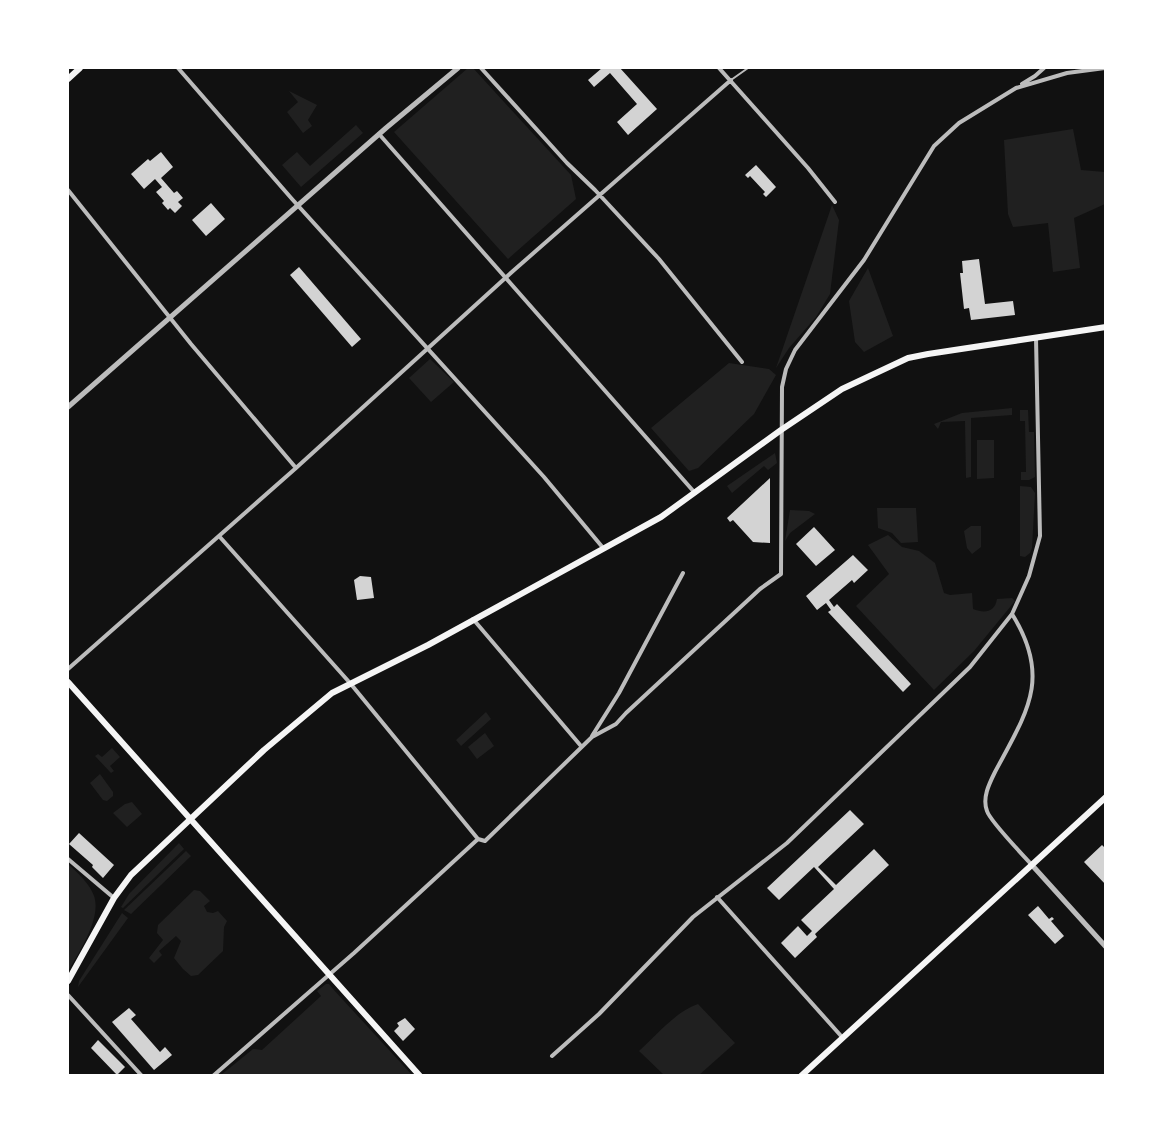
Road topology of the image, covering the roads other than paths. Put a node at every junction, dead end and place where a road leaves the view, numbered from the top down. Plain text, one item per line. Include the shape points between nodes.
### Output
1 (80, 68) edge
2 (178, 68) edge
3 (458, 68) edge
4 (481, 68) edge
5 (719, 68) edge
6 (748, 68) edge
7 (1044, 68) edge
8 (1105, 68) edge
9 (68, 79) edge
10 (731, 80) junction
11 (1017, 88) junction
12 (379, 134) junction
13 (68, 190) edge
14 (600, 195) junction
15 (835, 202) dead end
16 (298, 205) junction
17 (506, 277) junction
18 (171, 318) junction
19 (1106, 327) edge
20 (1036, 337) junction
21 (429, 348) junction
22 (742, 362) dead end
23 (68, 407) edge
24 (781, 430) junction
25 (296, 468) junction
26 (695, 493) junction
27 (219, 536) junction
28 (604, 550) junction
29 (683, 573) dead end
30 (1011, 614) junction
31 (472, 619) junction
32 (68, 669) edge
33 (68, 682) edge
34 (350, 683) junction
35 (592, 737) junction
36 (581, 746) junction
37 (1106, 797) edge
38 (189, 820) junction
39 (478, 839) junction
40 (68, 859) edge
41 (1031, 864) junction
42 (717, 897) junction
43 (114, 898) junction
44 (1106, 947) edge
45 (328, 975) junction
46 (68, 981) edge
47 (68, 995) edge
48 (843, 1037) junction
49 (552, 1056) dead end
50 (142, 1076) edge
51 (213, 1076) edge
52 (420, 1076) edge
53 (801, 1076) edge

1 - 9 main road
2 - 16 street
3 - 12 street
4 - 14 street
5 - 10 street
6 - 10 lane
7 - 11 street
8 - 11 street via 1067,73
10 - 14 street
10 - 15 street
11 - 24 street via 959,123 934,146 864,260 795,350 782,387
12 - 16 street
12 - 17 street
13 - 18 street
14 - 17 street
14 - 22 street via 659,259
16 - 18 street
16 - 21 street
17 - 21 street
17 - 26 street
18 - 23 street
18 - 25 street
19 - 20 main road
20 - 24 main road via 908,358 842,389
20 - 30 street via 1040,536 1022,596
21 - 25 street
21 - 28 street
24 - 26 main road
24 - 35 street via 781,574 760,589 616,724
25 - 27 street
26 - 28 main road
27 - 32 street
27 - 34 street
28 - 31 main road
29 - 35 street
30 - 41 street via 1029,648 1034,679 1030,701 985,798 987,813
30 - 42 street via 970,667 787,843
31 - 34 main road
31 - 36 street
33 - 38 main road
34 - 38 main road via 306,714
34 - 39 street
35 - 36 street
36 - 39 street via 485,841
37 - 41 main road
38 - 43 main road via 131,875
38 - 45 main road
39 - 45 street
40 - 43 street
41 - 44 street
41 - 48 main road
42 - 48 street
42 - 49 street
43 - 46 main road
45 - 51 street
45 - 52 main road
47 - 50 street
48 - 53 main road

